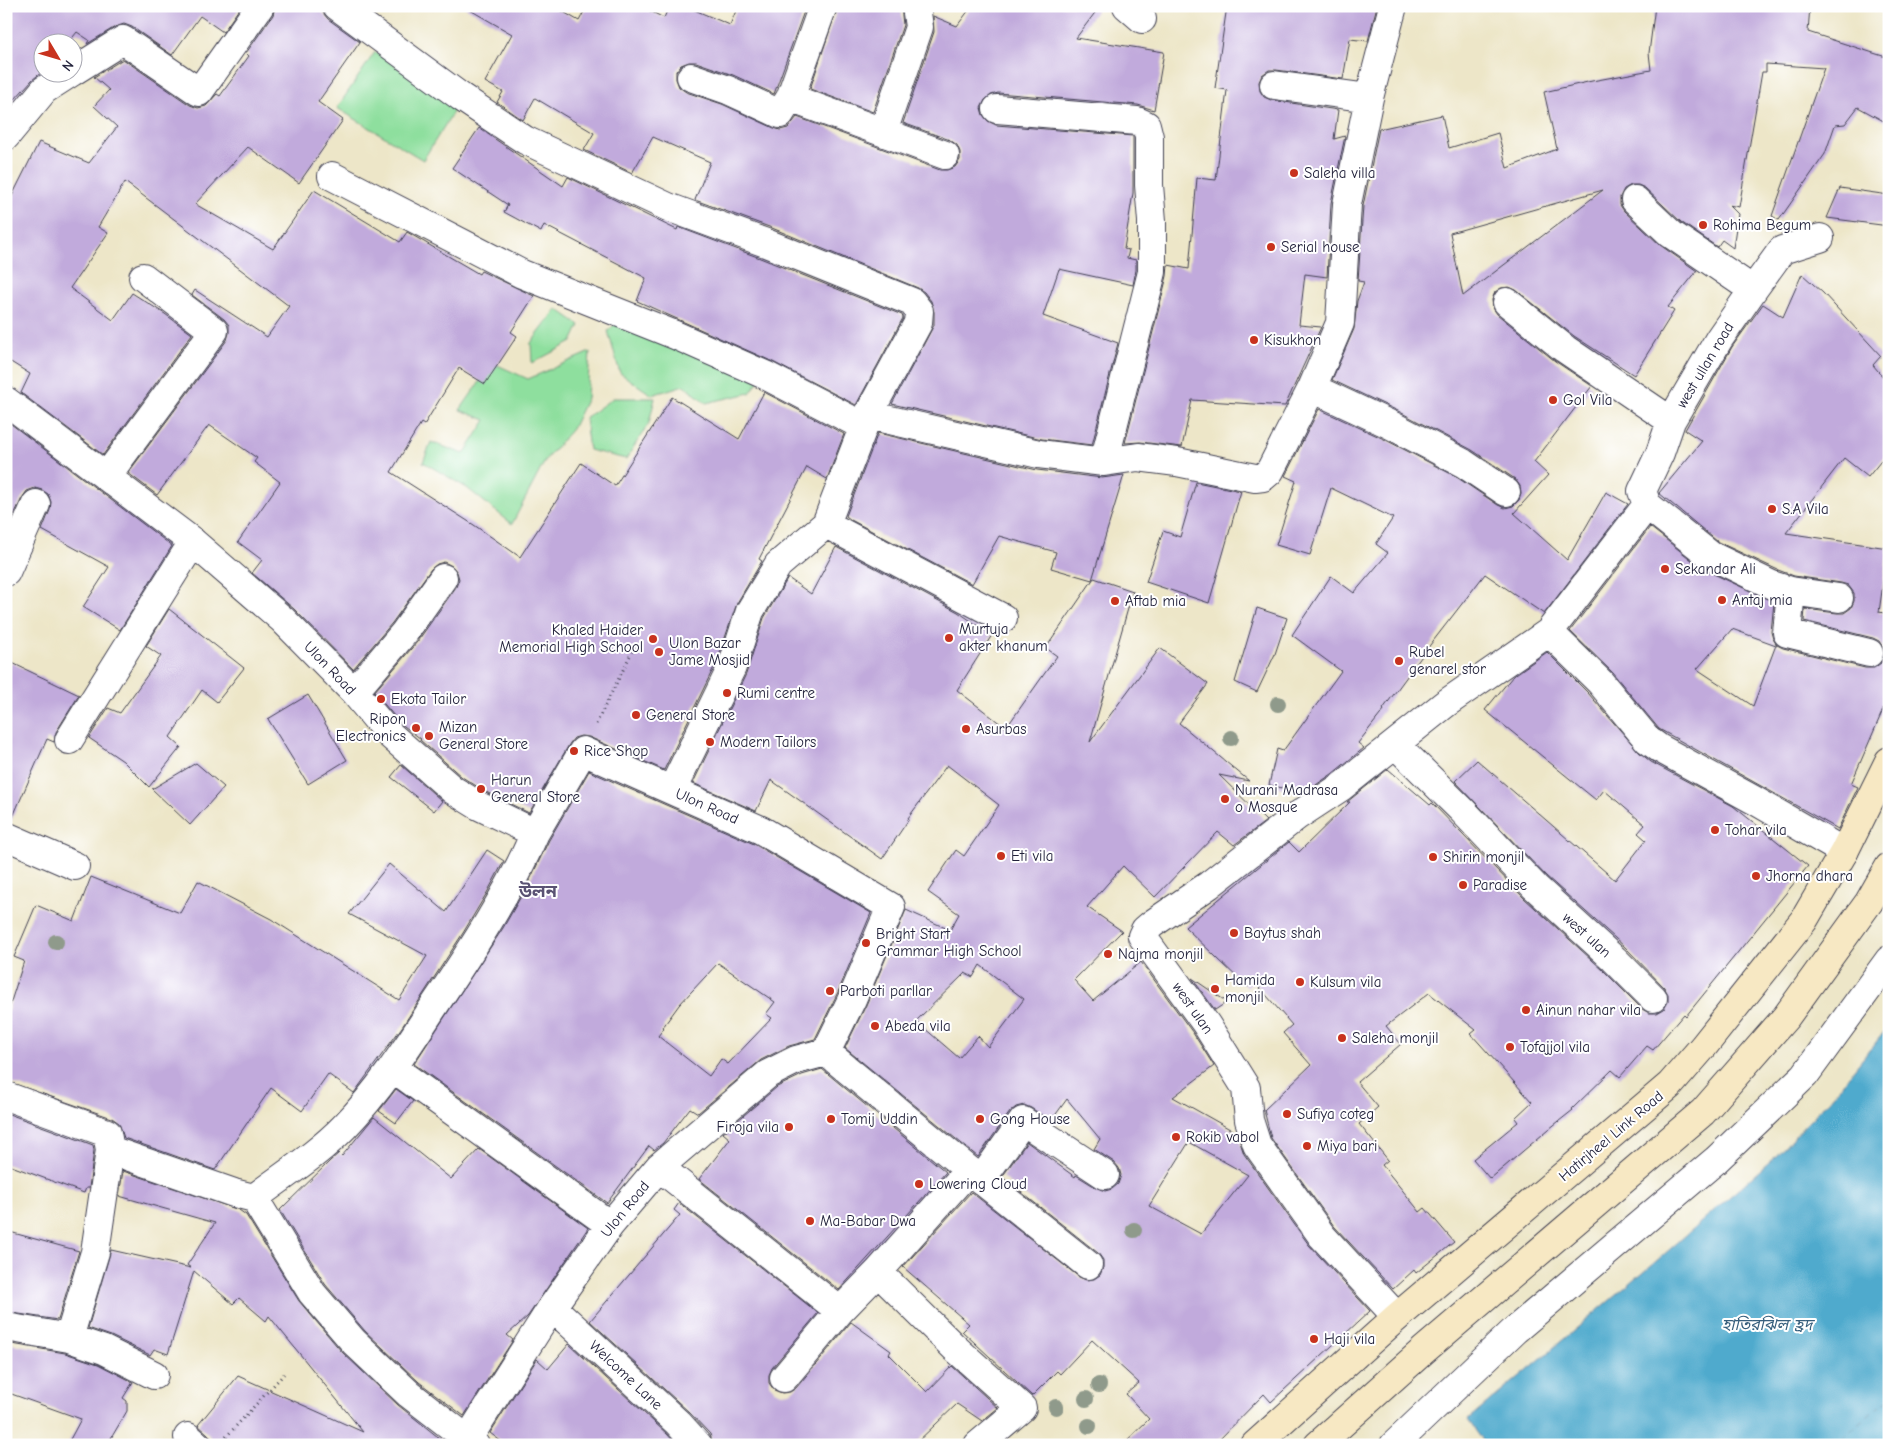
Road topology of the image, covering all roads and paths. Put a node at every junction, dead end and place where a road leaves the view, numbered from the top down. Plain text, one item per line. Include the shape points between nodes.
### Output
1 (260, 6) edge
2 (337, 6) edge
3 (823, 6) edge
4 (916, 6) edge
5 (1394, 6) edge
6 (82, 66) edge
7 (691, 77) dead end
8 (56, 82) edge
9 (1274, 85) dead end
10 (790, 98) junction
11 (1369, 98) junction
12 (997, 109) dead end
13 (883, 132) junction
14 (6, 136) edge
15 (945, 155) dead end
16 (332, 176) dead end
17 (1635, 200) dead end
18 (1820, 238) dead end
19 (143, 277) dead end
20 (1753, 290) junction
21 (1507, 302) dead end
22 (1312, 388) junction
23 (6, 401) edge
24 (866, 420) junction
25 (1671, 422) junction
26 (1104, 462) junction
27 (106, 477) junction
28 (1506, 492) dead end
29 (1645, 498) junction
30 (36, 504) dead end
31 (826, 524) junction
32 (193, 542) junction
33 (6, 572) edge
34 (443, 578) dead end
35 (1791, 591) junction
36 (1839, 598) dead end
37 (1003, 618) dead end
38 (1549, 632) junction
39 (635, 646) dead end
40 (1869, 653) dead end
41 (354, 692) junction
42 (69, 740) dead end
43 (1395, 744) junction
44 (583, 751) junction
45 (1889, 761) edge
46 (672, 790) junction
47 (535, 832) junction
48 (6, 836) edge
49 (1844, 852) junction
50 (75, 866) dead end
51 (1889, 867) edge
52 (1889, 960) edge
53 (1653, 998) dead end
54 (826, 1052) junction
55 (393, 1068) junction
56 (6, 1096) edge
57 (110, 1150) junction
58 (659, 1167) junction
59 (975, 1175) junction
60 (1105, 1176) dead end
61 (254, 1198) junction
62 (610, 1224) junction
63 (1088, 1265) dead end
64 (878, 1272) junction
65 (552, 1307) junction
66 (840, 1311) junction
67 (1397, 1317) junction
68 (6, 1327) edge
69 (69, 1338) junction
70 (284, 1374) dead end
71 (154, 1375) dead end
72 (784, 1378) dead end
73 (225, 1438) dead end
74 (469, 1443) edge
75 (698, 1445) edge
76 (978, 1445) edge
77 (1255, 1445) edge
78 (1318, 1445) edge
79 (1394, 1445) edge

1 - 6 street via 199,92 123,40
2 - 24 street via 461,97 526,140 668,207 912,302 919,311 918,323
3 - 10 street
4 - 13 street via 919,27
5 - 11 street
7 - 10 street via 780,114
8 - 14 street via 44,90
9 - 11 street
10 - 13 street
11 - 22 street via 1347,204 1340,323
12 - 26 street via 1137,121 1146,125 1149,137 1152,272
13 - 15 street
16 - 24 street via 522,274 675,335
17 - 20 street via 1671,234
18 - 20 street, west ullan road via 1782,250
19 - 27 street via 214,332
20 - 25 street, west ullan road
21 - 25 street, west ullan road via 1565,349
22 - 26 street via 1270,471 1263,477 1138,458
22 - 28 street via 1455,459
23 - 27 street, Ulon Road
24 - 26 street via 1039,454
24 - 31 street
25 - 29 street, west ullan road
27 - 32 street, Ulon Road
29 - 35 street via 1710,555
29 - 38 street, west ullan road
30 - 33 street
31 - 37 street
31 - 46 street via 778,565 750,611 732,667
32 - 41 street, Ulon Road via 283,620
32 - 42 street
34 - 41 street via 404,633
35 - 36 street
35 - 40 street via 1787,633
38 - 43 street, west ulan via 1445,704
38 - 49 street via 1600,682 1648,740
39 - 44 path
41 - 47 street, Ulon Road via 389,734 452,790
43 - 53 street, west ulan via 1535,887
43 - 67 street, west ulan via 1341,788 1297,816 1152,924 1142,936 1206,1024 1246,1088 1249,1120 1257,1145 1322,1236
44 - 46 street, Ulon Road
44 - 47 street
45 - 49 main road, Hatirjheel Link Road
46 - 54 street, Ulon Road via 761,830 891,907
47 - 55 street via 522,862 475,945
48 - 50 street
49 - 67 main road, Hatirjheel Link Road via 1804,920 1670,1085
51 - 78 main road via 1869,902 1786,1017 1703,1112 1424,1350
52 - 79 street via 1805,1075 1716,1160 1515,1330
54 - 58 street, Ulon Road via 796,1060 768,1074
54 - 59 street
55 - 61 street via 343,1128
55 - 62 street
56 - 57 street via 107,1133
57 - 61 street
57 - 69 street via 95,1252
58 - 62 street, Ulon Road
58 - 66 street
59 - 60 street via 1023,1121
59 - 63 street
59 - 64 street
61 - 74 street via 312,1293 354,1342 409,1394
62 - 65 street, Ulon Road
64 - 66 street
64 - 76 street via 1022,1408
65 - 74 street, Ulon Road
65 - 75 street, Welcome Lane
66 - 72 street
67 - 77 main road, Hatirjheel Link Road
68 - 69 street
69 - 71 street via 104,1350
70 - 73 path

